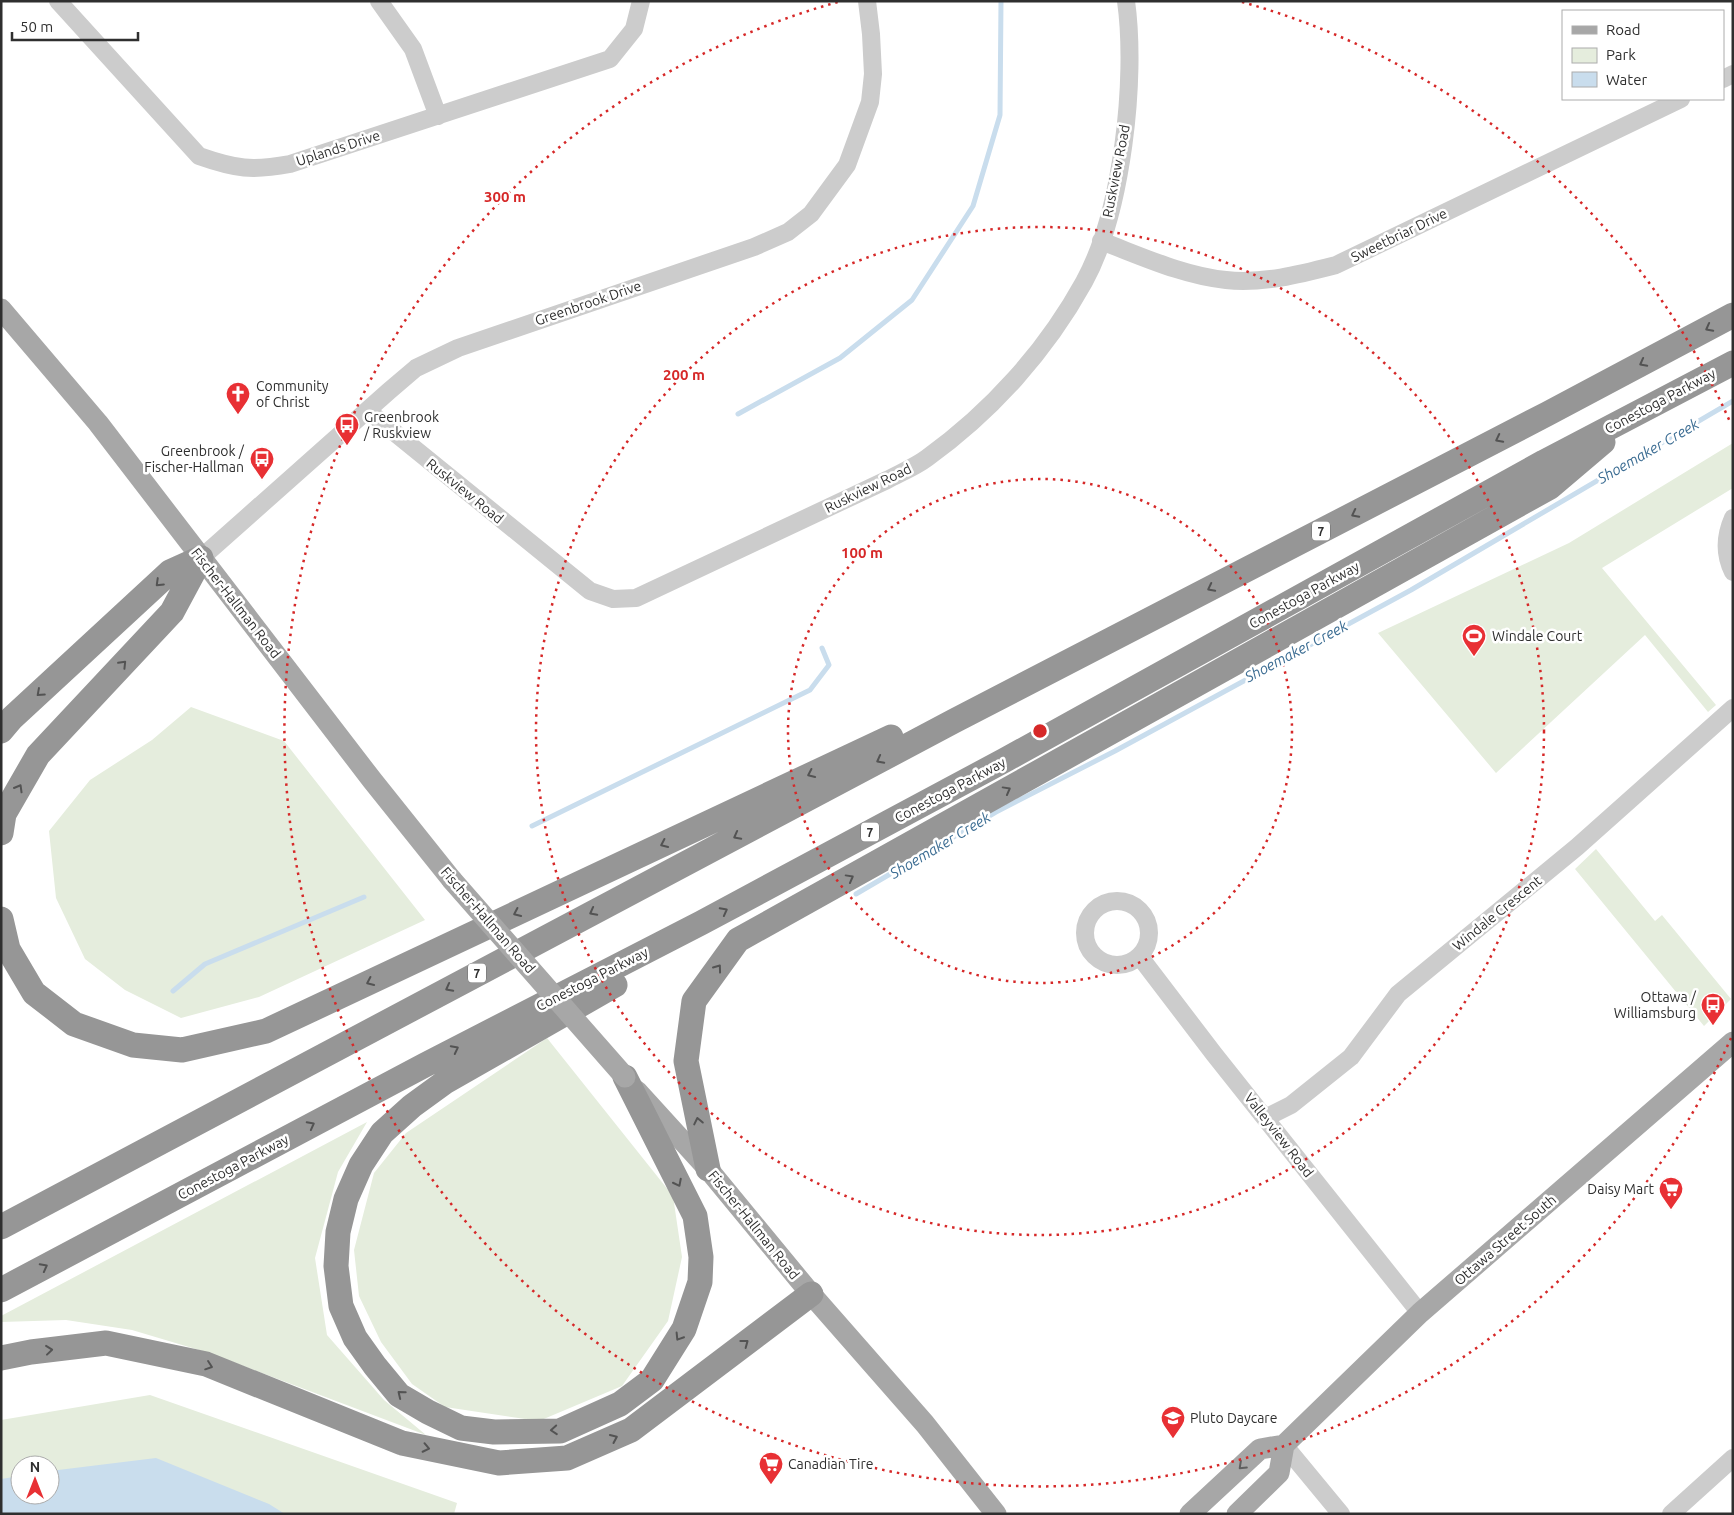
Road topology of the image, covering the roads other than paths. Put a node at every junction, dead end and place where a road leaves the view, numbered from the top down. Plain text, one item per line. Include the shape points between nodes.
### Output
1 (58, 1) edge
2 (379, 1) edge
3 (642, 1) edge
4 (866, 1) edge
5 (1126, 1) edge
6 (1679, 100) edge
7 (438, 116) junction
8 (1101, 241) junction
9 (1, 309) edge
10 (1733, 315) edge
11 (1733, 363) edge
12 (368, 411) junction
13 (1640, 411) junction
14 (1733, 518) edge
15 (201, 558) junction
16 (1733, 572) edge
17 (1733, 708) edge
18 (954, 721) junction
19 (1, 731) edge
20 (1, 833) edge
21 (1, 919) edge
22 (701, 923) junction
23 (1140, 957) dead end
24 (1733, 1042) edge
25 (625, 1077) junction
26 (1266, 1118) junction
27 (708, 1169) junction
28 (1, 1227) edge
29 (1, 1290) edge
30 (817, 1301) junction
31 (1420, 1313) junction
32 (1, 1358) edge
33 (1284, 1445) junction
34 (1733, 1458) edge
35 (992, 1511) edge
36 (1190, 1514) edge
37 (1238, 1514) edge
38 (1341, 1514) edge
39 (1671, 1514) edge

1 - 7 street, Uplands Drive via 199,156 229,167 259,170 290,164
2 - 7 street via 413,49
3 - 7 street, Uplands Drive via 634,29 610,59
4 - 12 street, Greenbrook Drive via 873,74 870,102 847,165 811,214 788,232 754,247 436,357 416,368
5 - 8 street, Ruskview Road via 1129,83 1126,124
6 - 8 street, Sweetbriar Drive via 1336,265 1294,275 1227,281 1202,277
8 - 12 street, Ruskview Road via 1084,281 1042,347 1005,390 926,459 636,598 613,599 590,591
9 - 15 main road, Fischer-Hallman Road via 98,423
10 -> 18 highway, 7
11 - 13 highway, Conestoga Parkway / 7
12 - 15 street, Greenbrook Drive
22 -> 13 highway, Conestoga Parkway / 7 via 996,765
27 -> 13 highway via 686,1061 694,1001 738,940 1550,487
14 - 16 street via 1727,532 1726,552
15 -> 19 highway via 170,572
20 -> 15 highway via 4,814 38,755 172,612
15 - 25 main road, Fischer-Hallman Road, bridge via 452,880
17 - 26 street, Windale Crescent via 1577,847 1398,994 1351,1056 1290,1105
18 -> 21 highway via 899,733 266,1031 182,1050 133,1045 74,1024 34,993 8,949
18 -> 28 highway, 7
25 -> 22 highway via 695,1216 701,1257 700,1282 684,1329 652,1380 620,1404 560,1431 494,1432 461,1428 399,1394 355,1338 341,1306 336,1266 338,1232 346,1199 361,1165 382,1133 445,1082 660,960
29 -> 22 highway, Conestoga Parkway / 7
23 - 26 street, Valleyview Road
24 - 31 main road, Ottawa Street South
25 - 27 main road, Fischer-Hallman Road
26 - 31 street, Valleyview Road
27 - 30 main road, Fischer-Hallman Road
32 -> 30 highway via 106,1343 206,1364 402,1443 499,1463 567,1458 631,1430
30 - 35 main road, Fischer-Hallman Road via 925,1424
31 - 33 main road, Ottawa Street South
33 -> 36 main road via 1260,1449
33 - 37 main road via 1279,1473
33 - 38 street
34 - 39 street

